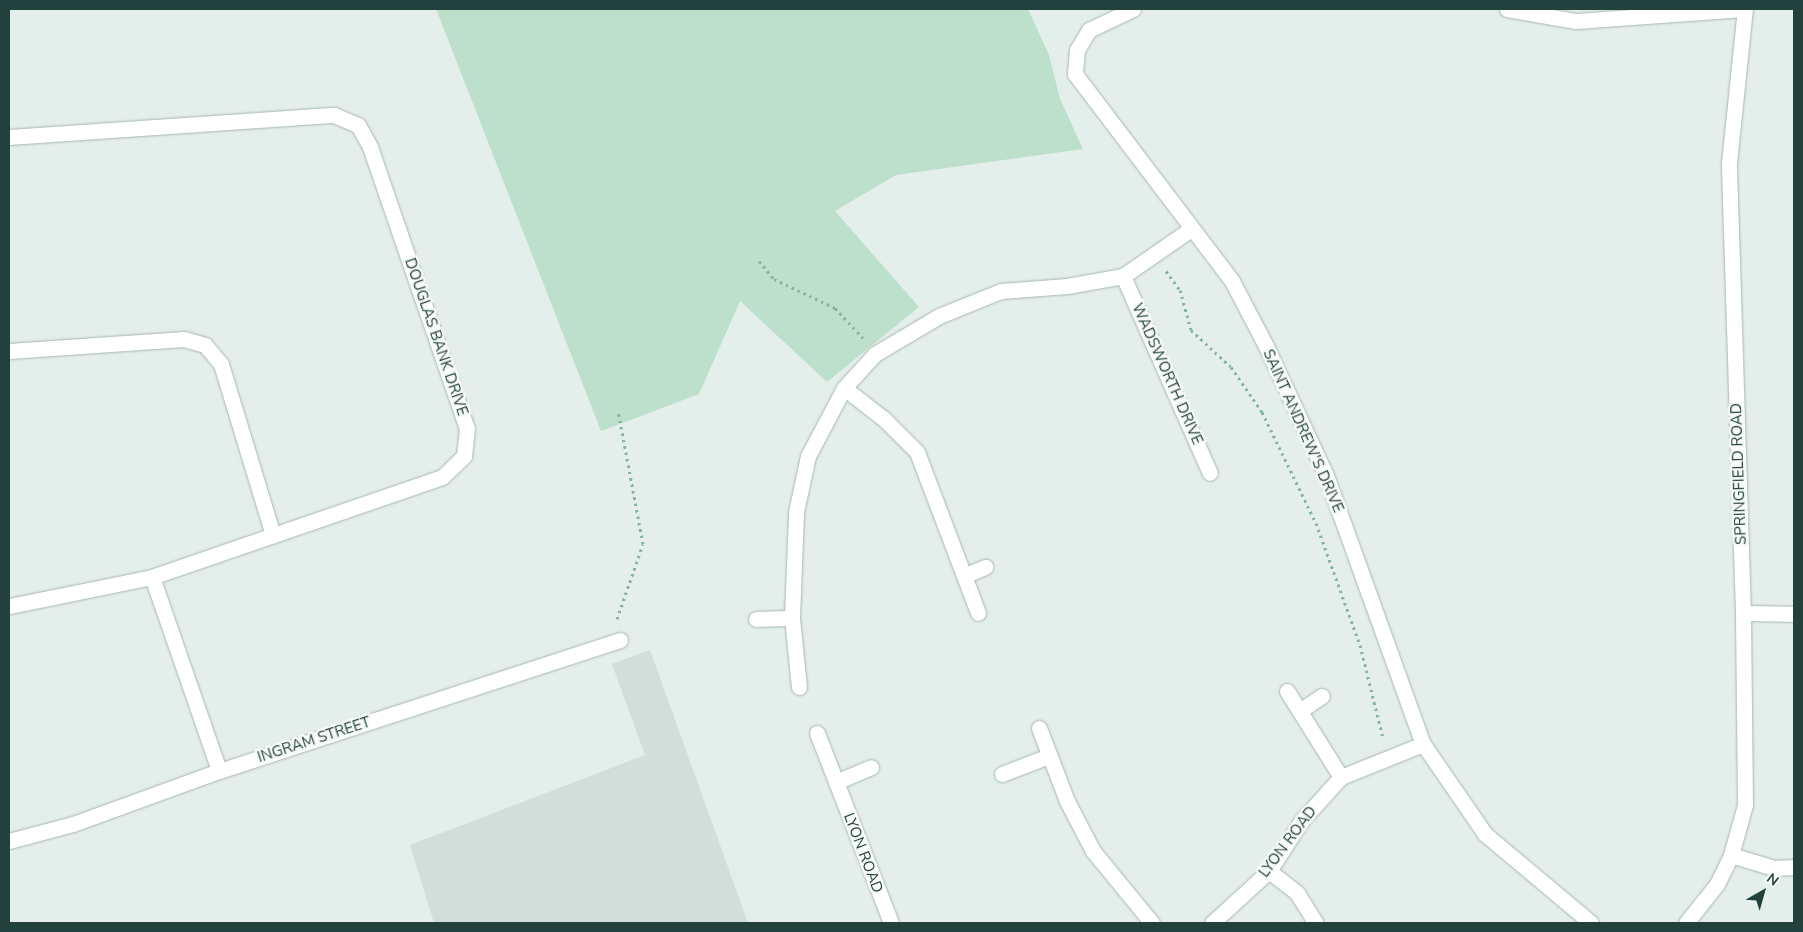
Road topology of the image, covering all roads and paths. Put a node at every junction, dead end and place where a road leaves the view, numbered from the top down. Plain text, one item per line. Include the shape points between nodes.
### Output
1 (1133, 9) edge
2 (1507, 9) edge
3 (1745, 9) edge
4 (9, 137) edge
5 (1191, 229) junction
6 (1153, 255) junction
7 (759, 261) dead end
8 (1123, 276) junction
9 (9, 351) edge
10 (875, 354) junction
11 (844, 388) junction
12 (618, 411) dead end
13 (1210, 473) dead end
14 (273, 535) junction
15 (984, 567) dead end
16 (966, 575) junction
17 (152, 577) junction
18 (9, 606) edge
19 (978, 613) dead end
20 (1743, 613) junction
21 (1794, 614) edge
22 (756, 618) dead end
23 (792, 618) junction
24 (620, 640) joint
25 (799, 687) dead end
26 (1287, 691) dead end
27 (1322, 696) dead end
28 (1301, 710) junction
29 (1040, 728) dead end
30 (817, 733) dead end
31 (1423, 744) junction
32 (1050, 756) junction
33 (1387, 758) junction
34 (871, 767) dead end
35 (219, 771) junction
36 (1002, 774) dead end
37 (1341, 777) junction
38 (836, 782) junction
39 (9, 841) edge
40 (1731, 854) junction
41 (1794, 868) edge
42 (1269, 871) junction
43 (891, 923) edge
44 (1152, 923) edge
45 (1212, 923) edge
46 (1316, 923) edge
47 (1591, 923) edge
48 (1686, 923) edge

1 - 5 street, SAINT ANDREW'S DRIVE via 1090,30 1077,50 1075,74
2 - 3 street via 1576,21
3 - 20 street, SPRINGFIELD ROAD via 1729,163
4 - 14 street, DOUGLAS BANK DRIVE via 334,115 358,125 370,147 467,428 464,456 442,477
5 - 6 street
5 - 31 street, SAINT ANDREW'S DRIVE via 1232,281 1326,475
6 - 8 street
6 - 33 path via 1180,290 1191,330 1231,367 1262,412 1316,523 1360,645
7 - 10 path via 774,279 835,308 856,328
8 - 10 street via 1067,286 1001,291 938,316
8 - 13 street, WADSWORTH DRIVE
9 - 14 street via 184,339 205,345 221,364
10 - 11 street
11 - 16 street via 884,419 917,452
11 - 23 street via 822,425 800,486
12 - 24 path via 643,544 615,624
14 - 17 street, DOUGLAS BANK DRIVE
15 - 16 street
16 - 19 street
17 - 18 street, DOUGLAS BANK DRIVE
17 - 35 street
20 - 21 street
20 - 40 street, SPRINGFIELD ROAD via 1745,805
22 - 23 street
23 - 25 street
24 - 35 street, INGRAM STREET
26 - 28 street
27 - 28 street
28 - 37 street
29 - 32 street
30 - 38 street, LYON ROAD
31 - 33 street, LYON ROAD
31 - 47 street, SAINT ANDREW'S DRIVE via 1485,834
32 - 36 street
32 - 44 street via 1066,801 1093,851
33 - 37 street, LYON ROAD
34 - 38 street
35 - 39 street, INGRAM STREET via 73,824
37 - 42 street, LYON ROAD via 1302,820
38 - 43 street, LYON ROAD
40 - 41 street via 1774,868
40 - 48 street, SPRINGFIELD ROAD via 1717,884
42 - 45 street, LYON ROAD
42 - 46 street via 1297,893

